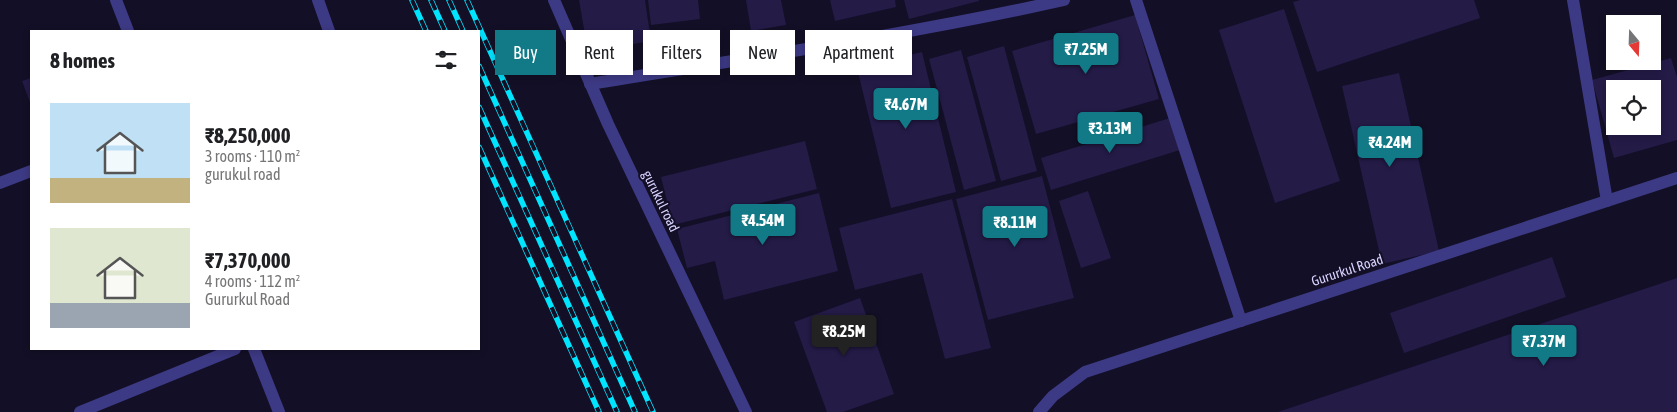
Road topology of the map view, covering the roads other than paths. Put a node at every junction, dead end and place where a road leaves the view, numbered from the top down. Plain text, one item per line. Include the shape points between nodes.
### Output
1 (116, 0) edge
2 (318, 0) edge
3 (554, 0) edge
4 (1064, 0) edge
5 (1136, 0) edge
6 (1573, 0) edge
7 (128, 30) edge
8 (329, 30) edge
9 (590, 84) junction
10 (30, 171) edge
11 (1677, 178) edge
12 (0, 183) edge
13 (1607, 201) junction
14 (1240, 321) junction
15 (232, 350) edge
16 (254, 350) edge
17 (80, 412) edge
18 (278, 412) edge
19 (746, 412) edge
20 (1039, 412) edge

1 - 7 street
2 - 8 street
3 - 9 street, gurukul road
4 - 9 street via 896,33
5 - 14 street
6 - 13 street
9 - 19 street, gurukul road
10 - 12 street
11 - 13 street, Gururkul Road
13 - 14 street, Gururkul Road
14 - 20 street, Gururkul Road via 1085,372 1053,396
15 - 17 street
16 - 18 street

